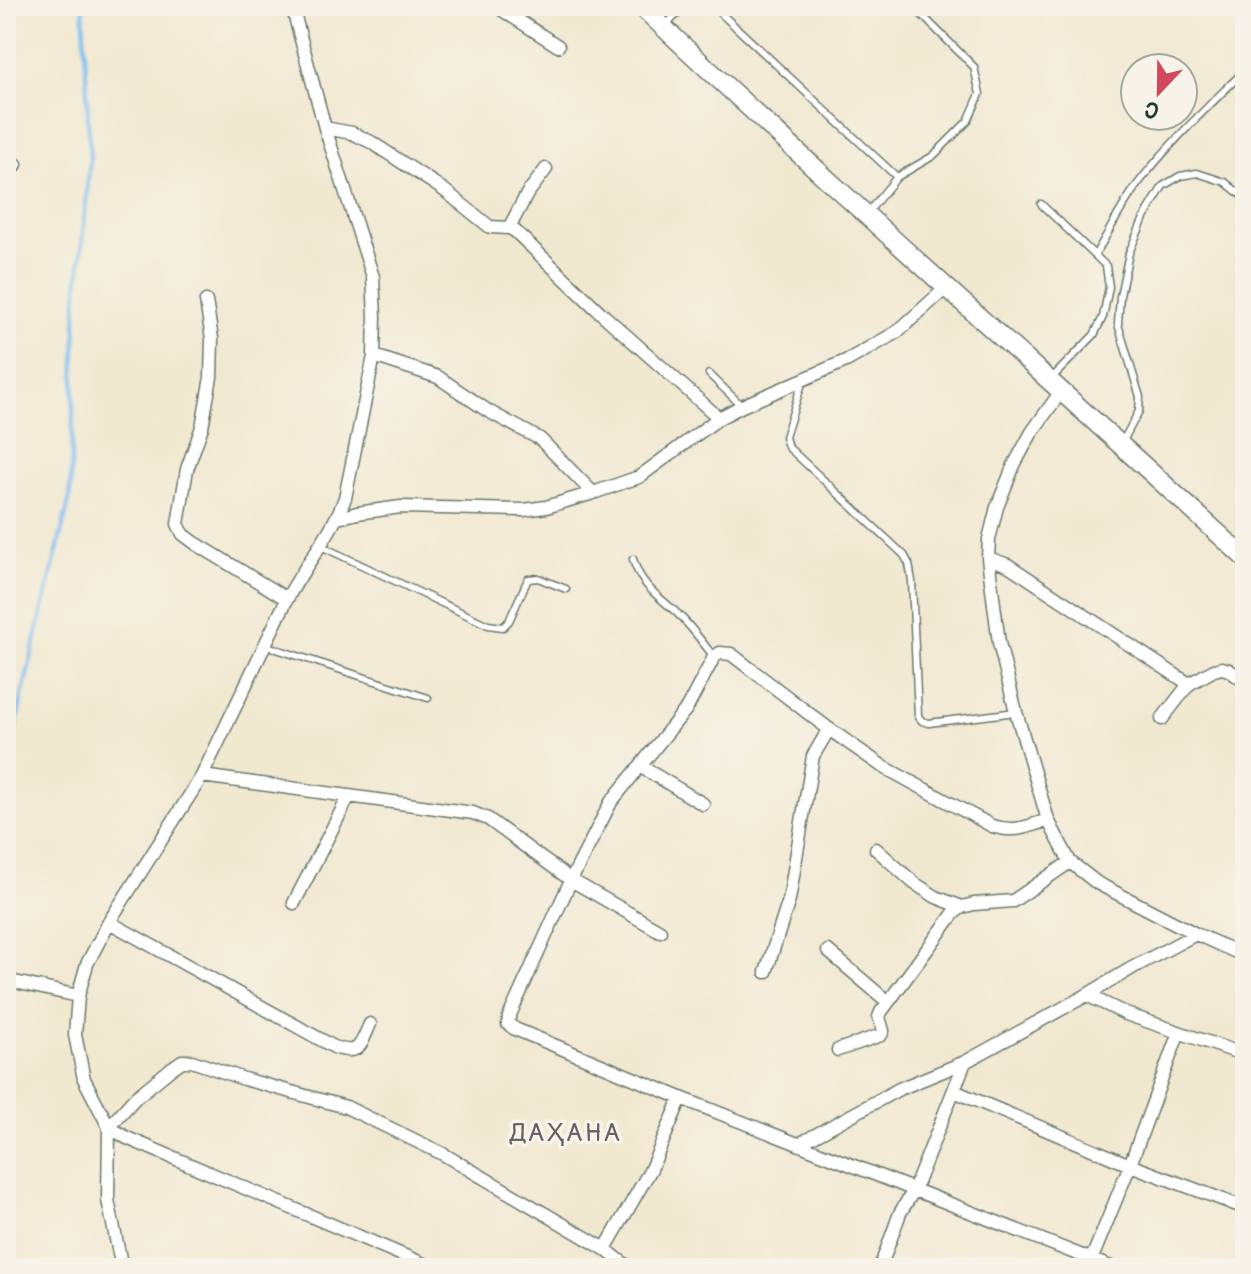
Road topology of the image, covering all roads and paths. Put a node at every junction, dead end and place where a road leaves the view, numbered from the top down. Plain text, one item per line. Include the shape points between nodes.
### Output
1 (292, 6) edge
2 (496, 6) edge
3 (641, 6) edge
4 (687, 6) edge
5 (713, 6) edge
6 (913, 6) edge
7 (663, 26) junction
8 (558, 46) dead end
9 (1245, 70) edge
10 (325, 128) junction
11 (16, 164) dead end
12 (546, 169) dead end
13 (897, 177) junction
14 (6, 180) edge
15 (1245, 198) edge
16 (1041, 204) dead end
17 (867, 214) junction
18 (509, 228) junction
19 (1095, 255) junction
20 (946, 288) junction
21 (206, 301) dead end
22 (374, 356) junction
23 (709, 374) dead end
24 (803, 380) junction
25 (1056, 385) junction
26 (742, 406) junction
27 (719, 418) junction
28 (1121, 445) junction
29 (593, 493) junction
30 (338, 518) junction
31 (319, 545) junction
32 (988, 558) junction
33 (1245, 558) edge
34 (633, 559) dead end
35 (566, 589) dead end
36 (287, 599) junction
37 (264, 645) junction
38 (714, 657) junction
39 (1245, 682) edge
40 (1189, 684) junction
41 (428, 698) dead end
42 (1016, 712) junction
43 (1162, 719) dead end
44 (829, 729) junction
45 (640, 766) junction
46 (202, 776) junction
47 (349, 796) junction
48 (703, 804) dead end
49 (1048, 820) junction
50 (876, 849) dead end
51 (1070, 862) junction
52 (571, 880) junction
53 (294, 903) dead end
54 (962, 907) junction
55 (109, 922) junction
56 (660, 931) dead end
57 (1196, 934) junction
58 (828, 951) dead end
59 (1245, 956) edge
60 (766, 972) dead end
61 (7, 980) edge
62 (1087, 995) junction
63 (78, 996) junction
64 (888, 1002) junction
65 (370, 1024) dead end
66 (1179, 1032) junction
67 (838, 1050) dead end
68 (1245, 1055) edge
69 (965, 1062) junction
70 (954, 1091) junction
71 (681, 1098) junction
72 (109, 1127) junction
73 (799, 1144) junction
74 (1130, 1165) junction
75 (914, 1190) junction
76 (1245, 1208) edge
77 (605, 1249) junction
78 (1089, 1264) edge
79 (122, 1268) edge
80 (433, 1268) edge
81 (629, 1268) edge
82 (880, 1268) edge
83 (1113, 1268) edge

1 - 10 street
2 - 8 street
3 - 7 main road
4 - 7 lane
5 - 13 lane
6 - 13 lane via 974,67 980,94 968,121 933,156
7 - 17 main road
9 - 19 lane via 1143,178
10 - 18 street via 371,142 487,225
10 - 22 street via 373,277
11 - 14 street
12 - 18 street
13 - 17 lane
15 - 28 lane via 1225,182 1197,173 1180,176 1163,186 1144,218 1129,253 1120,296 1118,324 1140,397 1139,411
16 - 19 lane
17 - 20 main road
18 - 27 street
19 - 25 lane via 1106,266 1109,287 1103,317
20 - 24 street via 897,332
20 - 25 main road
21 - 36 street via 211,377 178,524 195,543
22 - 29 street via 438,377 540,439
22 - 30 street
23 - 26 lane
24 - 26 street
24 - 42 lane via 785,437 788,447 909,564 918,716 929,723
25 - 28 main road
25 - 32 street via 997,507
26 - 27 street
27 - 29 street via 639,477
28 - 33 main road
29 - 30 street via 524,510 401,507
30 - 31 street
31 - 35 lane via 488,625 503,627 509,621 528,579
31 - 36 street
32 - 40 street via 1008,565
32 - 42 street via 999,643
34 - 38 lane via 644,584 692,628
36 - 37 street
37 - 41 lane
37 - 46 street
38 - 44 street via 731,654
38 - 45 street via 687,708
39 - 40 street via 1222,668
40 - 43 street
42 - 49 street
44 - 49 street via 882,766 992,826 1007,831
44 - 60 street via 813,756 789,900
45 - 48 street
45 - 52 street via 611,802
46 - 47 street
46 - 55 street
47 - 52 street via 473,813
47 - 53 street
49 - 51 street
50 - 54 street via 914,883
51 - 54 street via 1013,901
51 - 57 street via 1097,883
52 - 56 street
52 - 71 street via 508,1024
54 - 64 street
55 - 63 street via 87,964
55 - 65 street via 334,1047 355,1051
57 - 59 street
57 - 62 street
58 - 64 street
61 - 63 street
62 - 66 street
62 - 69 street
63 - 72 street via 75,1035 84,1079
64 - 67 street via 879,1017 881,1035
66 - 68 street
66 - 74 street
69 - 70 street
69 - 73 street via 899,1089
70 - 74 street
70 - 75 street
71 - 73 street
71 - 77 street via 651,1169
72 - 77 street via 172,1068 192,1061 346,1107 443,1154
72 - 79 street via 108,1200
72 - 80 street
73 - 75 street
74 - 76 street
74 - 78 street
75 - 78 street
75 - 82 street
77 - 81 street
78 - 83 street

